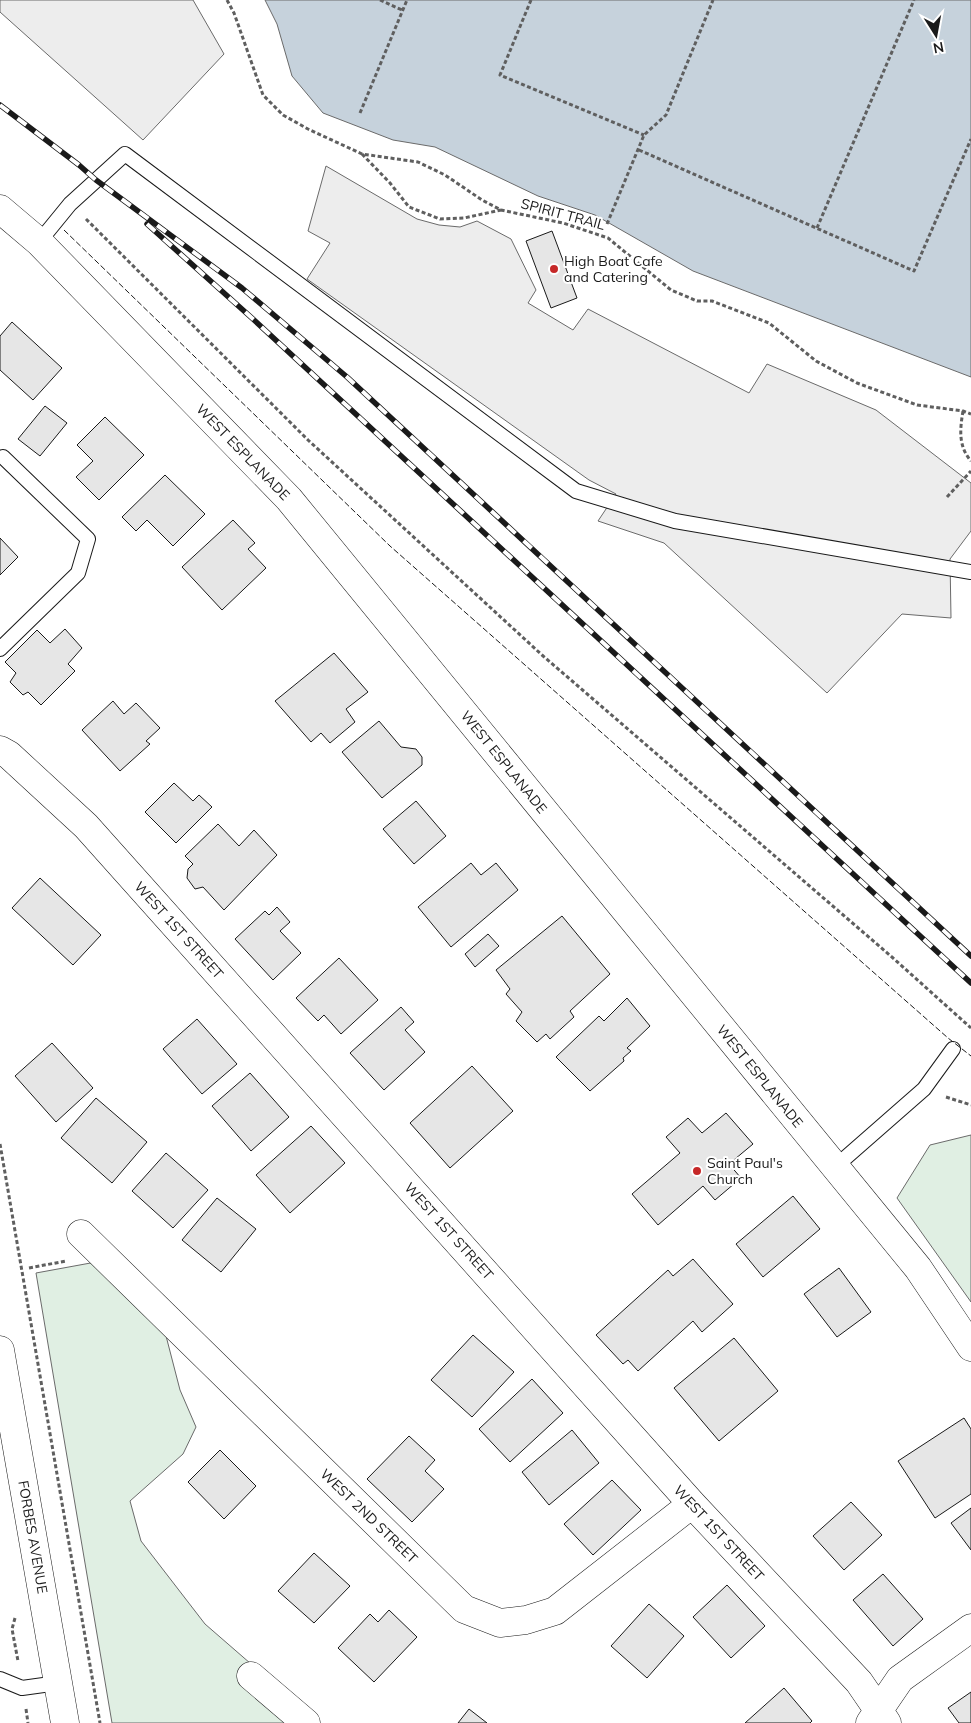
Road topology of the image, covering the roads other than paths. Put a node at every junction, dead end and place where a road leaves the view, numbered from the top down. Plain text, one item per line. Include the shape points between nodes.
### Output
1 (0, 209) edge
2 (39, 242) junction
3 (4, 457) dead end
4 (971, 572) edge
5 (0, 649) edge
6 (0, 750) edge
7 (953, 1049) dead end
8 (835, 1167) junction
9 (81, 1234) dead end
10 (971, 1347) edge
11 (0, 1350) edge
12 (3, 1386) edge
13 (692, 1504) junction
14 (971, 1628) edge
15 (251, 1676) dead end
16 (0, 1679) edge
17 (58, 1682) junction
18 (878, 1719) edge
19 (65, 1723) edge
20 (306, 1723) edge

1 - 2 street, WEST ESPLANADE
2 - 4 lane via 70,204 125,154 576,491 675,521
2 - 8 street, WEST ESPLANADE via 289,499
3 - 5 lane via 88,539 78,573
6 - 13 street, WEST 1ST STREET via 86,826
7 - 8 lane via 924,1089
8 - 10 street, WEST ESPLANADE via 918,1268
9 - 13 street, WEST 2ND STREET via 464,1609 500,1623 526,1620 555,1611
11 - 12 street, FORBES AVENUE
12 - 17 street, FORBES AVENUE
13 - 18 street, WEST 1ST STREET via 858,1682
14 - 18 street via 900,1679
15 - 20 street
16 - 17 lane via 22,1688
17 - 19 street, FORBES AVENUE

